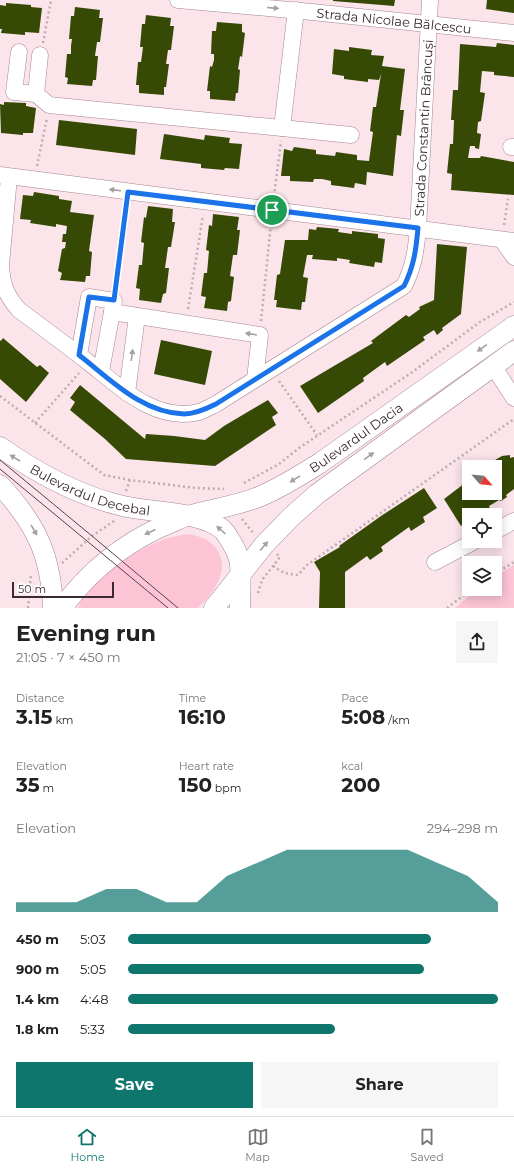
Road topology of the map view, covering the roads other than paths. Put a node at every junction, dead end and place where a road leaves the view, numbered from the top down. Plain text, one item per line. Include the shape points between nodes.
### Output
1 (178, 0) edge
2 (430, 0) edge
3 (313, 6) edge
4 (296, 10) junction
5 (429, 24) junction
6 (514, 33) edge
7 (19, 52) dead end
8 (40, 55) road end
9 (36, 94) junction
10 (282, 128) junction
11 (351, 135) dead end
12 (5, 176) edge
13 (418, 228) junction
14 (508, 240) edge
15 (514, 257) edge
16 (113, 306) junction
17 (137, 316) junction
18 (513, 324) edge
19 (514, 352) edge
20 (84, 358) junction
21 (493, 366) junction
22 (101, 371) junction
23 (255, 379) junction
24 (127, 393) junction
25 (514, 398) edge
26 (0, 447) edge
27 (0, 486) edge
28 (186, 516) junction
29 (514, 521) edge
30 (502, 527) edge
31 (462, 548) edge
32 (435, 562) dead end
33 (240, 577) junction
34 (53, 608) edge
35 (62, 608) edge
36 (214, 608) edge
37 (240, 608) edge

1 -> 4 street, Strada Nicolae Bălcescu
2 - 5 street, Strada Constantin Brâncuși
3 - 4 street, Strada Nicolae Bălcescu
3 - 5 street, Strada Nicolae Bălcescu
4 - 10 street
5 - 6 street, Strada Nicolae Bălcescu
5 - 13 street, Strada Constantin Brâncuși
7 - 9 street via 14,92
8 - 9 street
9 - 10 street via 49,106
10 - 11 street
13 -> 12 street
12 - 20 street, Strada Constantin Brâncuși via 1,266 5,291 19,310
13 - 14 street
13 - 23 street, Strada Constantin Brâncuși via 415,258 404,286
14 - 15 street
16 - 17 street
16 - 20 street via 89,297
16 - 22 street
23 -> 17 street via 260,335
24 -> 17 street
18 -> 28 main road, Bulevardul Dacia via 320,463 288,483 234,505
19 - 21 main road, Bulevardul Dacia
20 - 22 street, Strada Constantin Brâncuși
21 - 25 street
33 -> 21 main road, Bulevardul Dacia via 264,546 317,494
22 - 24 street, Strada Constantin Brâncuși
23 - 24 street, Strada Constantin Brâncuși via 216,404 199,412 185,414 154,408
28 -> 26 main road, Bulevardul Decebal via 122,506 92,497 56,482
27 -> 34 main road via 24,515 42,546 47,560
33 -> 28 main road via 240,561 224,531 214,524
28 -> 35 main road, Bulevardul Dacia via 144,534 108,558 82,582
29 - 30 street
31 - 32 street
33 - 36 main road, Bulevardul Dacia
33 - 37 main road

